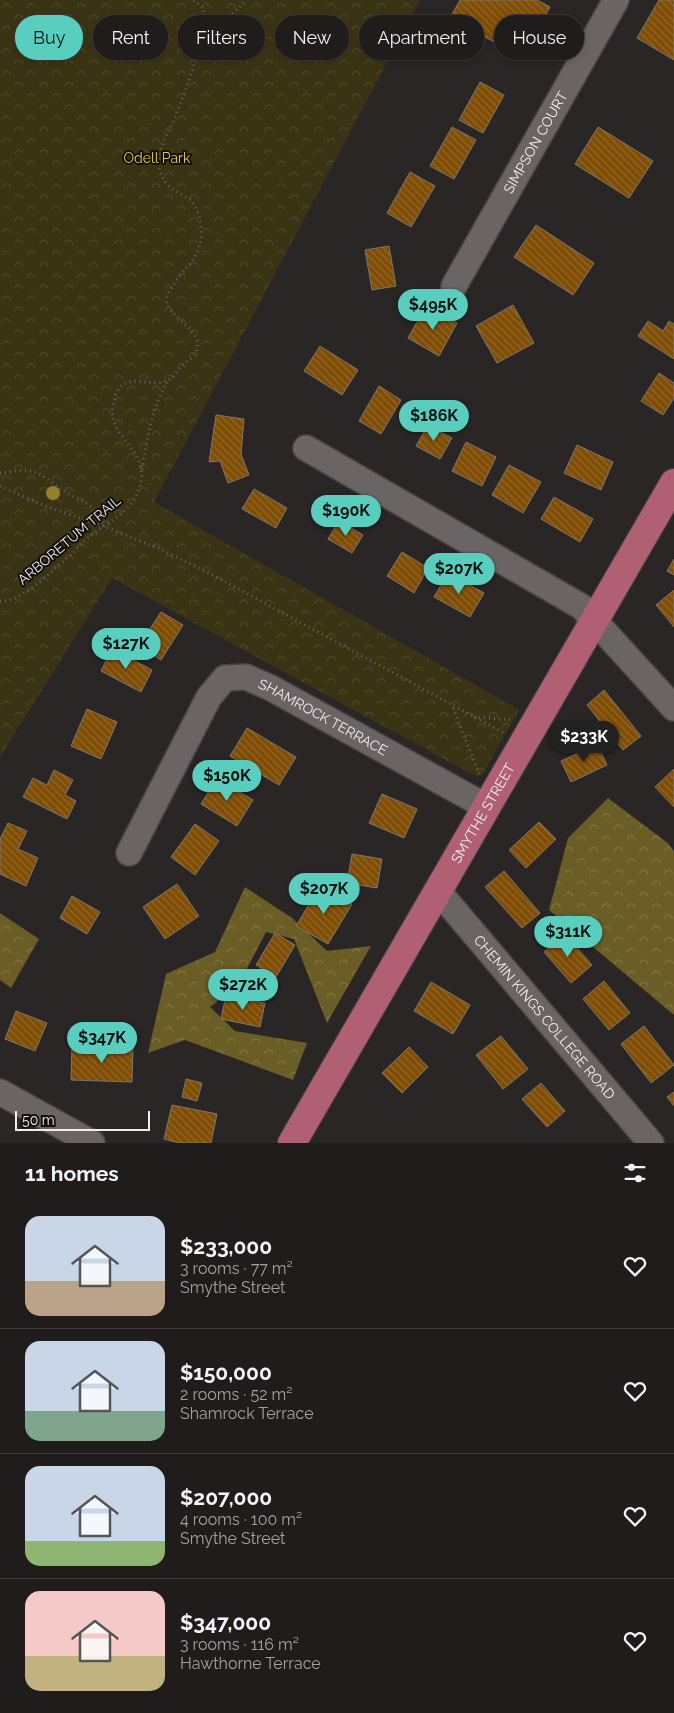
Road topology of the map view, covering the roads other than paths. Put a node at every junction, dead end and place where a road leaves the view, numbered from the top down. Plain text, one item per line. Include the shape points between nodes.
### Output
1 (616, 0) edge
2 (454, 286) dead end
3 (306, 448) dead end
4 (674, 483) edge
5 (595, 619) junction
6 (674, 708) edge
7 (485, 794) junction
8 (129, 853) dead end
9 (438, 891) junction
10 (0, 1092) edge
11 (92, 1143) edge
12 (292, 1143) edge
13 (652, 1143) edge

1 - 2 street, SIMPSON COURT
3 - 5 street via 582,607
4 - 5 main road, SMYTHE STREET
5 - 6 street
5 - 7 main road, SMYTHE STREET
7 - 8 street, SHAMROCK TERRACE via 271,688 246,677 225,678 209,697
7 - 9 main road, SMYTHE STREET
9 - 12 main road, SMYTHE STREET
9 - 13 street, CHEMIN KINGS COLLEGE ROAD
10 - 11 street

